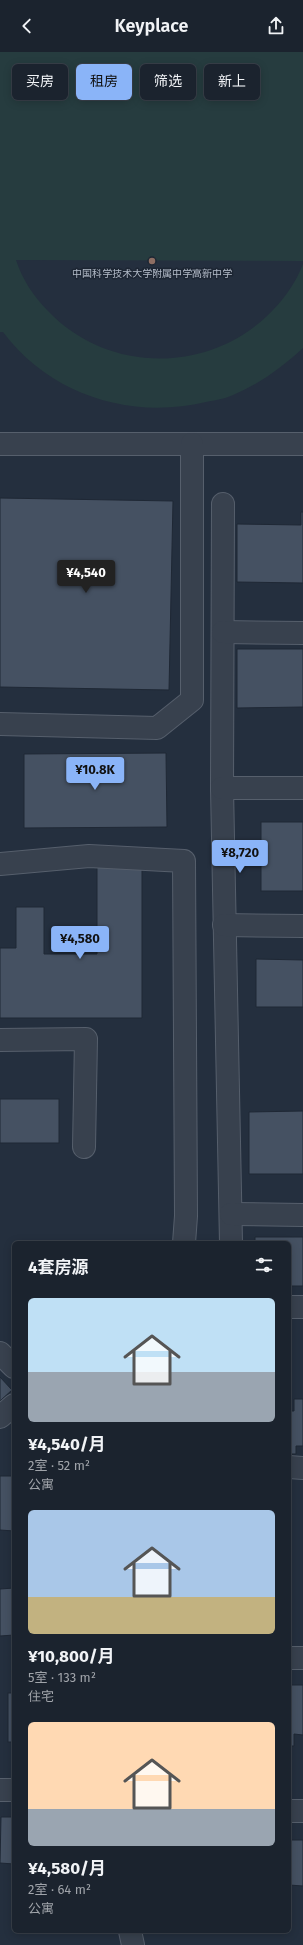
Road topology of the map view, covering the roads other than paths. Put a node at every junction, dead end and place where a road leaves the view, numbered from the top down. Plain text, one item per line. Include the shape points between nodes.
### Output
1 (0, 444) edge
2 (192, 444) junction
3 (303, 444) edge
4 (223, 504) dead end
5 (224, 632) junction
6 (303, 632) edge
7 (0, 724) edge
8 (222, 788) junction
9 (303, 788) edge
10 (0, 864) edge
11 (224, 925) junction
12 (303, 926) edge
13 (0, 1040) edge
14 (84, 1147) dead end
15 (231, 1214) junction
16 (303, 1215) edge
17 (184, 1241) edge
18 (231, 1241) edge
19 (291, 1307) edge
20 (303, 1307) edge
21 (0, 1353) edge
22 (12, 1365) edge
23 (12, 1407) edge
24 (0, 1416) edge
25 (291, 1467) edge
26 (303, 1468) edge
27 (291, 1658) edge
28 (303, 1658) edge
29 (0, 1790) edge
30 (12, 1790) edge
31 (291, 1811) edge
32 (303, 1811) edge
33 (130, 1933) edge
34 (132, 1945) edge

1 - 2 street
2 - 3 street
2 - 7 street via 192,700 158,728
4 - 5 street
5 - 6 street
5 - 8 street
8 - 9 street
8 - 11 street
10 - 17 street via 89,856 184,861
11 - 12 street
11 - 15 street
13 - 14 street via 86,1039
15 - 16 street
15 - 18 street
19 - 20 street
21 - 22 street
23 - 24 street
25 - 26 street
27 - 28 street
29 - 30 street
31 - 32 street
33 - 34 street

